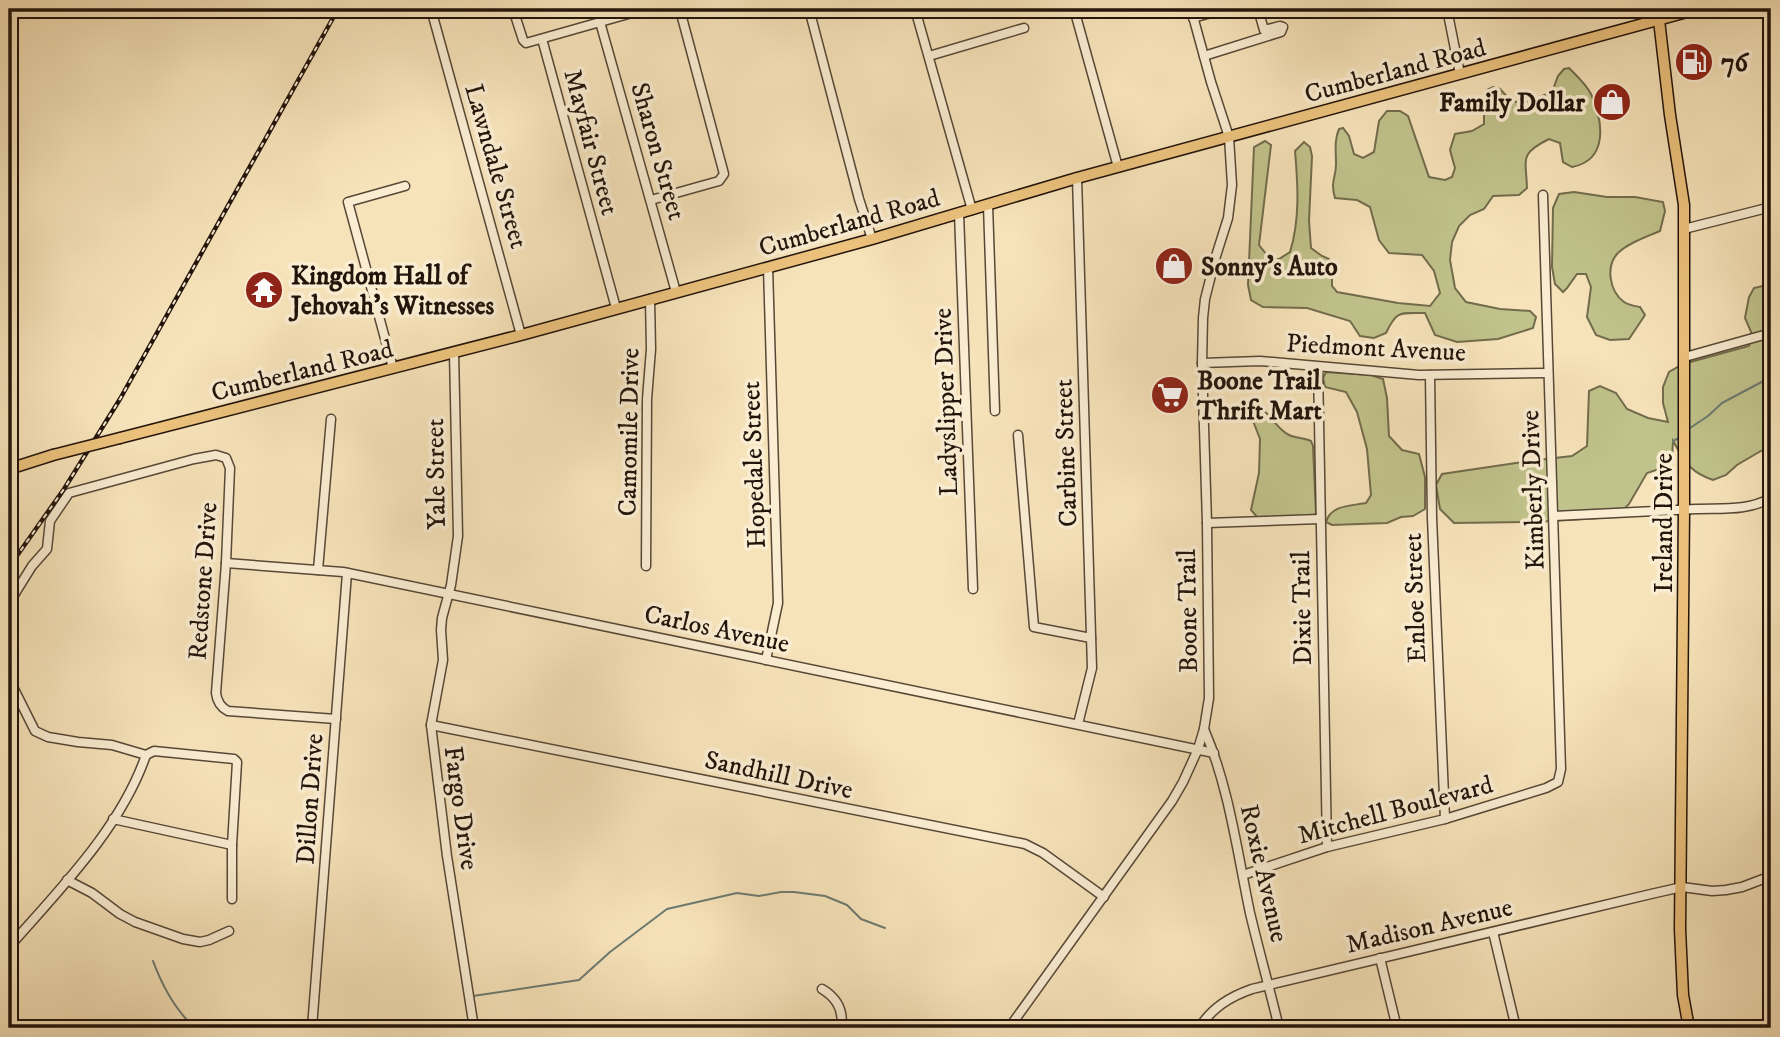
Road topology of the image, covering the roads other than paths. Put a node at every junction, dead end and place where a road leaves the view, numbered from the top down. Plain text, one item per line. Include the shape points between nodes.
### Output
1 (431, 9) edge
2 (513, 9) edge
3 (646, 9) edge
4 (810, 9) edge
5 (915, 9) edge
6 (1074, 9) edge
7 (1191, 9) edge
8 (1225, 9) edge
9 (1258, 9) edge
10 (1447, 9) edge
11 (1698, 9) edge
12 (680, 10) edge
13 (1659, 14) edge
14 (1194, 18) junction
15 (600, 22) junction
16 (1024, 28) dead end
17 (542, 39) junction
18 (929, 56) junction
19 (1204, 56) junction
20 (1460, 74) junction
21 (1229, 137) junction
22 (1118, 167) junction
23 (1077, 178) junction
24 (405, 186) dead end
25 (1544, 195) dead end
26 (651, 200) junction
27 (988, 205) junction
28 (1771, 206) edge
29 (972, 210) junction
30 (958, 213) junction
31 (1684, 229) junction
32 (872, 239) junction
33 (768, 267) junction
34 (676, 292) junction
35 (650, 299) junction
36 (617, 308) junction
37 (1771, 333) edge
38 (521, 335) junction
39 (454, 352) junction
40 (1685, 357) junction
41 (1202, 363) junction
42 (1318, 367) junction
43 (393, 368) junction
44 (1548, 373) junction
45 (1430, 375) junction
46 (995, 411) dead end
47 (331, 419) dead end
48 (1018, 435) dead end
49 (9, 469) edge
50 (1771, 498) edge
51 (1684, 510) junction
52 (1554, 516) junction
53 (1320, 519) junction
54 (1207, 523) junction
55 (226, 563) junction
56 (646, 566) dead end
57 (318, 570) junction
58 (347, 573) junction
59 (972, 589) dead end
60 (448, 594) junction
61 (9, 603) edge
62 (1091, 638) junction
63 (766, 660) junction
64 (9, 679) edge
65 (336, 719) junction
66 (1078, 724) junction
67 (431, 725) junction
68 (1204, 729) junction
69 (1198, 749) junction
70 (1214, 753) junction
71 (146, 755) junction
72 (1558, 782) joint
73 (113, 819) junction
74 (1445, 819) junction
75 (232, 845) junction
76 (1327, 848) junction
77 (1243, 875) junction
78 (1771, 876) edge
79 (67, 880) junction
80 (1682, 887) junction
81 (1104, 897) junction
82 (232, 899) dead end
83 (229, 931) dead end
84 (1493, 932) junction
85 (9, 947) edge
86 (1380, 958) junction
87 (1269, 984) junction
88 (822, 989) dead end
89 (312, 1028) edge
90 (474, 1028) edge
91 (841, 1028) edge
92 (1009, 1028) edge
93 (1199, 1028) edge
94 (1279, 1028) edge
95 (1397, 1028) edge
96 (1516, 1028) edge
97 (1689, 1028) edge

1 - 38 street, Lawndale Street
2 - 17 street, Mayfair Street via 523,40
3 - 15 street
4 - 32 street
5 - 18 street
6 - 22 street
7 - 14 street, Boone Trail
8 - 14 street
9 - 19 street via 1264,30 1280,26 1281,32
10 - 20 street
11 - 13 main road, Cumberland Road
12 - 26 street via 724,174 719,181
13 - 20 main road, Cumberland Road
13 - 31 main road, Ireland Drive
14 - 19 street, Boone Trail
15 - 17 street
15 - 26 street, Sharon Street
16 - 18 street
17 - 36 street, Mayfair Street
18 - 29 street
19 - 21 street, Boone Trail
20 - 21 main road, Cumberland Road
21 - 22 main road, Cumberland Road
21 - 41 street, Boone Trail via 1230,203 1205,299
22 - 23 main road, Cumberland Road
23 - 27 main road, Cumberland Road
23 - 62 street, Carbine Street
24 - 43 street via 348,202
25 - 44 street, Kimberly Drive
26 - 34 street, Sharon Street
27 - 29 main road, Cumberland Road
27 - 46 street
28 - 31 street
29 - 30 main road, Cumberland Road
30 - 32 main road, Cumberland Road
30 - 59 street, Ladyslipper Drive
31 - 40 main road, Ireland Drive
32 - 33 main road, Cumberland Road
33 - 34 main road, Cumberland Road
33 - 63 street, Hopedale Street via 778,603
34 - 35 main road, Cumberland Road
35 - 36 main road, Cumberland Road
35 - 56 street, Camomile Drive
36 - 38 main road, Cumberland Road
37 - 40 street
38 - 39 main road, Cumberland Road
39 - 43 main road, Cumberland Road
39 - 60 street, Yale Street via 458,536
40 - 51 main road, Ireland Drive
41 - 42 street, Piedmont Avenue via 1260,361
41 - 54 street, Boone Trail
42 - 45 street, Piedmont Avenue
42 - 53 street, Dixie Trail
43 - 49 main road, Cumberland Road, bridge
44 - 45 street, Piedmont Avenue
44 - 52 street, Kimberly Drive
45 - 74 street, Enloe Street
47 - 57 street
48 - 62 street via 1034,627
50 - 51 street via 1736,509
51 - 52 street
51 - 80 main road, Ireland Drive
52 - 72 street, Kimberly Drive
53 - 54 street
53 - 76 street, Dixie Trail
54 - 68 street, Boone Trail via 1209,693
55 - 57 street, Carlos Avenue
55 - 61 street, Redstone Drive via 230,468 226,458 216,455 69,493 50,521 47,549
55 - 65 street, Redstone Drive via 219,704 228,711
57 - 58 street, Carlos Avenue
58 - 60 street, Carlos Avenue
58 - 65 street, Dillon Drive
60 - 63 street, Carlos Avenue
60 - 67 street, Fargo Drive via 441,630 442,669
62 - 66 street, Carbine Street via 1092,668
63 - 66 street, Carlos Avenue
64 - 71 street via 35,731
65 - 89 street, Dillon Drive
66 - 69 street, Carlos Avenue
67 - 81 street, Sandhill Drive via 1025,844
67 - 90 street, Fargo Drive
68 - 69 street, Boone Trail
68 - 70 street, Roxie Avenue
69 - 70 street, Carlos Avenue
69 - 81 street, Boone Trail via 1172,801
70 - 77 street, Roxie Avenue
71 - 73 street
71 - 75 street via 154,751 237,762
72 - 74 street, Mitchell Boulevard
73 - 75 street
73 - 79 street
74 - 76 street, Mitchell Boulevard
75 - 82 street
76 - 77 street, Mitchell Boulevard
77 - 87 street, Roxie Avenue
78 - 80 street, Madison Avenue via 1726,890
79 - 83 street via 135,922 183,939 200,942
79 - 85 street
80 - 84 street, Madison Avenue
80 - 97 main road, Ireland Drive via 1681,966
81 - 92 street, Boone Trail
84 - 86 street, Madison Avenue
84 - 96 street
86 - 87 street, Madison Avenue
86 - 95 street
87 - 93 street, Madison Avenue via 1223,1002
87 - 94 street, Roxie Avenue
88 - 91 street via 841,1009

